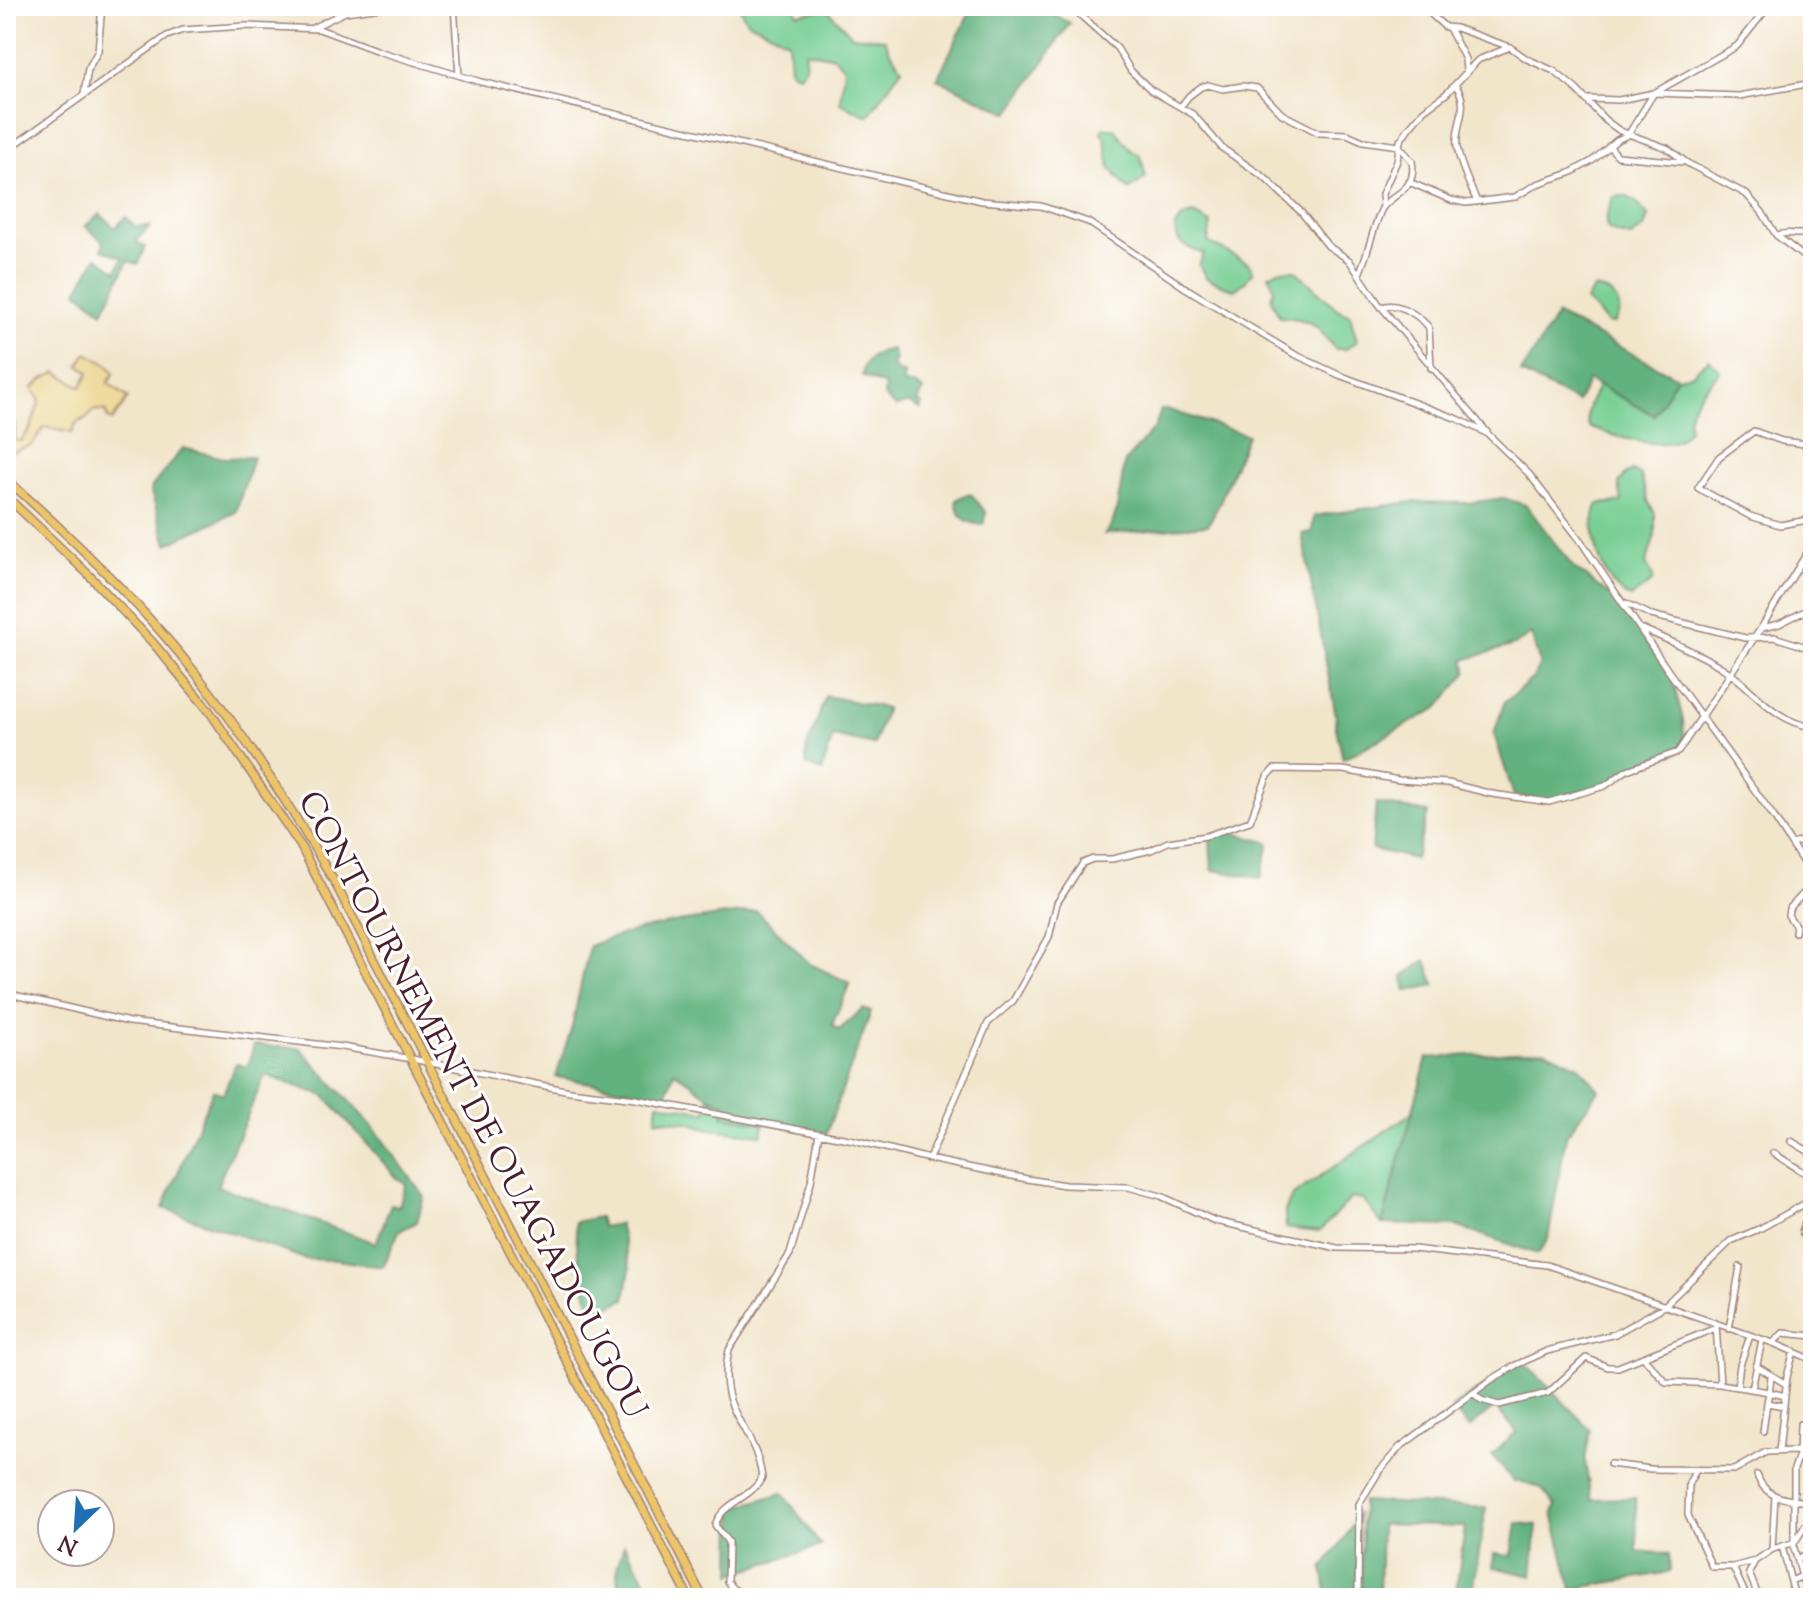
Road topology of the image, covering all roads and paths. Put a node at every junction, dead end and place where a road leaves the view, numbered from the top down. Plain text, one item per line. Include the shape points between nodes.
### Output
1 (102, 6) edge
2 (388, 6) edge
3 (454, 6) edge
4 (1070, 6) edge
5 (1422, 6) edge
6 (1769, 6) edge
7 (312, 28) junction
8 (1449, 28) junction
9 (1510, 47) junction
10 (1465, 71) junction
11 (459, 75) junction
12 (1813, 83) edge
13 (1455, 85) junction
14 (1654, 93) junction
15 (84, 95) junction
16 (1587, 99) junction
17 (1181, 106) junction
18 (1628, 135) junction
19 (1399, 146) junction
20 (1609, 146) junction
21 (6, 151) edge
22 (1687, 163) junction
23 (1409, 182) junction
24 (1477, 202) junction
25 (1383, 207) junction
26 (1813, 232) edge
27 (1776, 235) junction
28 (1813, 264) edge
29 (1359, 274) junction
30 (1381, 307) junction
31 (1431, 369) junction
32 (1488, 434) junction
33 (1813, 445) edge
34 (6, 479) edge
35 (6, 496) edge
36 (1813, 519) edge
37 (1813, 543) edge
38 (1622, 600) junction
39 (1813, 607) edge
40 (1761, 628) junction
41 (1642, 629) junction
42 (1755, 638) junction
43 (1813, 649) edge
44 (1731, 674) junction
45 (1702, 718) junction
46 (1813, 727) edge
47 (1813, 838) edge
48 (1791, 844) junction
49 (1813, 881) edge
50 (1795, 932) dead end
51 (6, 993) edge
52 (412, 1059) junction
53 (428, 1062) junction
54 (819, 1133) junction
55 (1791, 1141) dead end
56 (1773, 1153) dead end
57 (1813, 1154) edge
58 (929, 1159) junction
59 (1812, 1176) edge
60 (1813, 1199) edge
61 (1813, 1249) edge
62 (1740, 1267) dead end
63 (1663, 1307) junction
64 (1716, 1327) junction
65 (1729, 1329) junction
66 (1750, 1336) junction
67 (1813, 1336) edge
68 (1762, 1340) junction
69 (1773, 1343) junction
70 (1794, 1351) junction
71 (1643, 1357) junction
72 (1813, 1360) edge
73 (1756, 1366) junction
74 (1763, 1371) junction
75 (1756, 1374) junction
76 (1771, 1377) junction
77 (1720, 1384) junction
78 (1786, 1384) junction
79 (1737, 1387) junction
80 (1752, 1389) junction
81 (1769, 1392) junction
82 (1473, 1393) junction
83 (1785, 1396) junction
84 (1767, 1403) junction
85 (1784, 1406) junction
86 (1813, 1423) edge
87 (1763, 1431) dead end
88 (1780, 1443) junction
89 (1779, 1451) junction
90 (1787, 1451) junction
91 (1798, 1451) junction
92 (1813, 1454) edge
93 (1610, 1464) dead end
94 (1696, 1470) junction
95 (1757, 1475) dead end
96 (1775, 1496) junction
97 (1793, 1501) junction
98 (1813, 1502) edge
99 (1813, 1513) edge
100 (1811, 1522) edge
101 (1795, 1542) junction
102 (1782, 1546) junction
103 (1772, 1550) junction
104 (1813, 1550) edge
105 (1798, 1559) junction
106 (1755, 1561) junction
107 (1733, 1567) junction
108 (1813, 1571) edge
109 (1803, 1575) junction
110 (1791, 1581) junction
111 (1754, 1586) junction
112 (1743, 1590) junction
113 (1794, 1595) edge
114 (689, 1598) edge
115 (703, 1598) edge
116 (748, 1598) edge
117 (1358, 1598) edge
118 (1747, 1598) edge
119 (1767, 1598) edge
120 (1808, 1598) edge

1 - 15 street via 98,51 88,69
2 - 7 street via 345,12
3 - 11 street
4 - 17 street via 1117,48 1151,90
5 - 8 street
6 - 14 street via 1737,46
7 - 11 street
7 - 15 street via 183,30 154,43
8 - 9 street
8 - 10 street via 1465,59
9 - 10 street
9 - 16 street via 1558,74
10 - 13 street
11 - 32 street via 982,201 1064,212 1088,222 1294,354
12 - 14 street via 1739,96
13 - 19 street via 1424,110
13 - 24 street via 1463,99 1458,152
14 - 16 street
14 - 18 street
15 - 21 street
16 - 18 street
17 - 19 street via 1208,85 1257,88 1282,114 1310,130
17 - 29 street via 1222,148 1264,177
18 - 20 street
18 - 22 street via 1661,145
19 - 23 street via 1412,161
19 - 25 street via 1381,198
20 - 22 street via 1618,156
20 - 24 street via 1581,167 1515,197
22 - 27 street via 1746,194
23 - 24 street via 1459,203
23 - 25 street
25 - 29 street
26 - 27 street
27 - 28 street
29 - 30 street
30 - 31 street
30 - 31 street via 1397,306 1427,325
31 - 32 street
32 - 38 street via 1540,487
33 - 36 street via 1754,431 1719,457 1698,488 1750,516 1780,525
34 - 53 highway, CONTOURNEMENT DE OUAGADOUGOU via 134,602 263,764 335,883
35 - 52 highway, CONTOURNEMENT DE OUAGADOUGOU via 154,644 210,712 300,845
37 - 40 street
38 - 41 street
38 - 42 street via 1651,615
39 - 40 street
40 - 42 street
41 - 44 street
41 - 45 street
42 - 43 street via 1774,637
42 - 44 street
44 - 45 street
44 - 46 street via 1768,708
45 - 48 street
45 - 58 street via 1678,752 1627,770 1605,786 1549,802 1343,770 1274,769 1250,821 1083,863 1057,903 1049,937 1013,1001 988,1023
47 - 48 street
48 - 49 street
49 - 50 street via 1789,909
51 - 52 street via 129,1022
52 - 53 street
52 - 114 highway, CONTOURNEMENT DE OUAGADOUGOU
53 - 54 street
53 - 115 highway, CONTOURNEMENT DE OUAGADOUGOU
54 - 58 street
54 - 116 street via 790,1254 729,1350 725,1367 727,1397 756,1453 762,1478 750,1493 729,1505 715,1525 728,1542 727,1581
55 - 57 street
56 - 59 street
58 - 63 street via 1065,1185 1128,1187 1215,1221 1337,1248 1414,1249 1547,1265
60 - 61 street via 1802,1232
60 - 63 street via 1731,1241
62 - 65 street
63 - 64 street
63 - 82 street via 1615,1334 1534,1357
64 - 65 street
64 - 71 street
64 - 77 street
65 - 66 street
66 - 68 street
66 - 79 street
67 - 69 street via 1783,1333
68 - 69 street
68 - 73 street
69 - 70 street
70 - 72 street
70 - 78 street
71 - 77 street via 1666,1382
71 - 82 street via 1613,1368 1586,1358 1548,1393 1507,1405 1488,1403
73 - 74 street
73 - 75 street
74 - 75 street
74 - 76 street
75 - 80 street
76 - 78 street
76 - 81 street
77 - 79 street
78 - 83 street
79 - 80 street
80 - 81 street
81 - 83 street
81 - 84 street
82 - 117 street via 1400,1447 1365,1492 1358,1516
83 - 85 street
84 - 85 street
84 - 87 street
85 - 88 street
86 - 91 street via 1800,1424
88 - 89 street
88 - 90 street
89 - 90 street
89 - 94 street via 1763,1453 1734,1470
90 - 91 street
91 - 92 street
91 - 97 street
93 - 94 street
94 - 107 street via 1689,1483 1688,1515 1711,1567
95 - 96 street
96 - 97 street
96 - 103 street
97 - 98 street
97 - 101 street
99 - 100 street
100 - 101 street
101 - 102 street
101 - 105 street
102 - 103 street
102 - 110 street
103 - 106 street
104 - 105 street
105 - 109 street
106 - 107 street
106 - 111 street via 1749,1571
107 - 112 street
108 - 109 street
109 - 110 street
109 - 120 street
110 - 113 street
111 - 112 street
111 - 119 street
112 - 118 street
113 - 119 street

